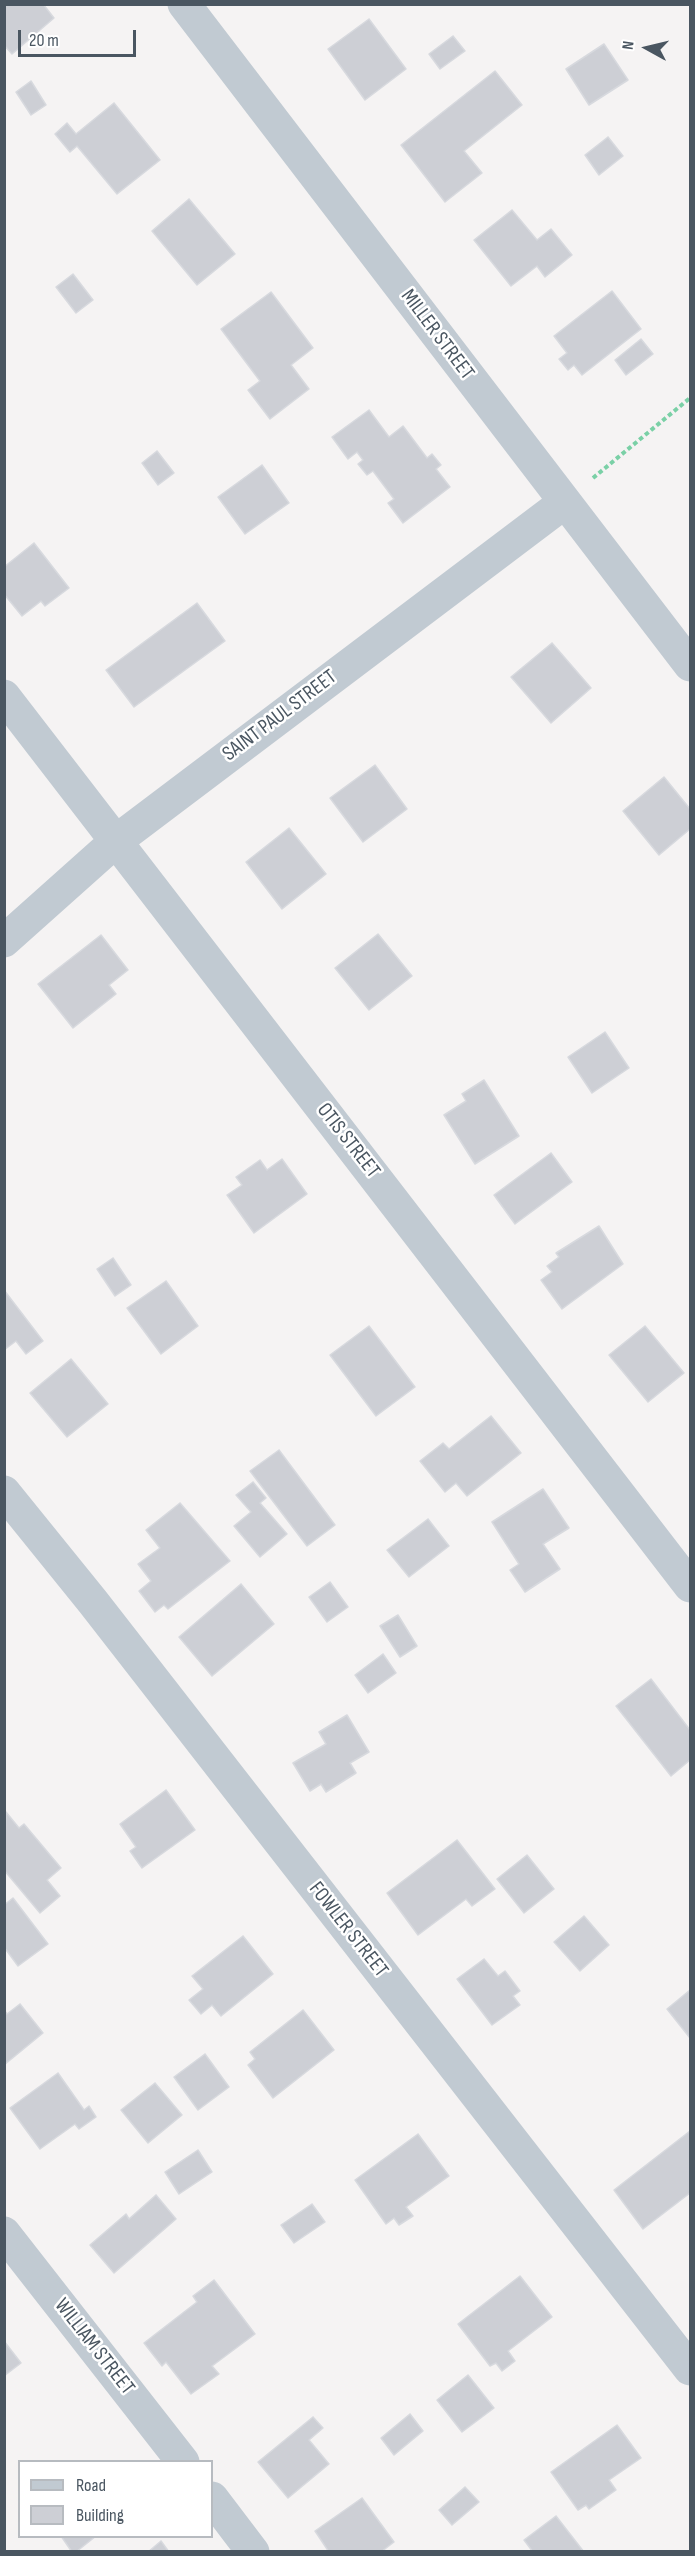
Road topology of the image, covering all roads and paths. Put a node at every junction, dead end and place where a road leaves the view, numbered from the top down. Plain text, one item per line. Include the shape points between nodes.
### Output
1 (184, 4) edge
2 (690, 398) edge
3 (565, 502) junction
4 (690, 665) edge
5 (4, 696) edge
6 (116, 841) junction
7 (4, 942) edge
8 (4, 1492) edge
9 (690, 1586) edge
10 (4, 2233) edge
11 (690, 2369) edge
12 (181, 2460) edge
13 (213, 2499) edge
14 (253, 2552) edge

1 - 3 street, MILLER STREET
2 - 3 path
3 - 4 street, MILLER STREET
3 - 6 street, SAINT PAUL STREET
5 - 6 street, OTIS STREET
6 - 7 street, SAINT PAUL STREET
6 - 9 street, OTIS STREET
8 - 11 street, FOWLER STREET via 101,1611
10 - 12 street, WILLIAM STREET
13 - 14 street

